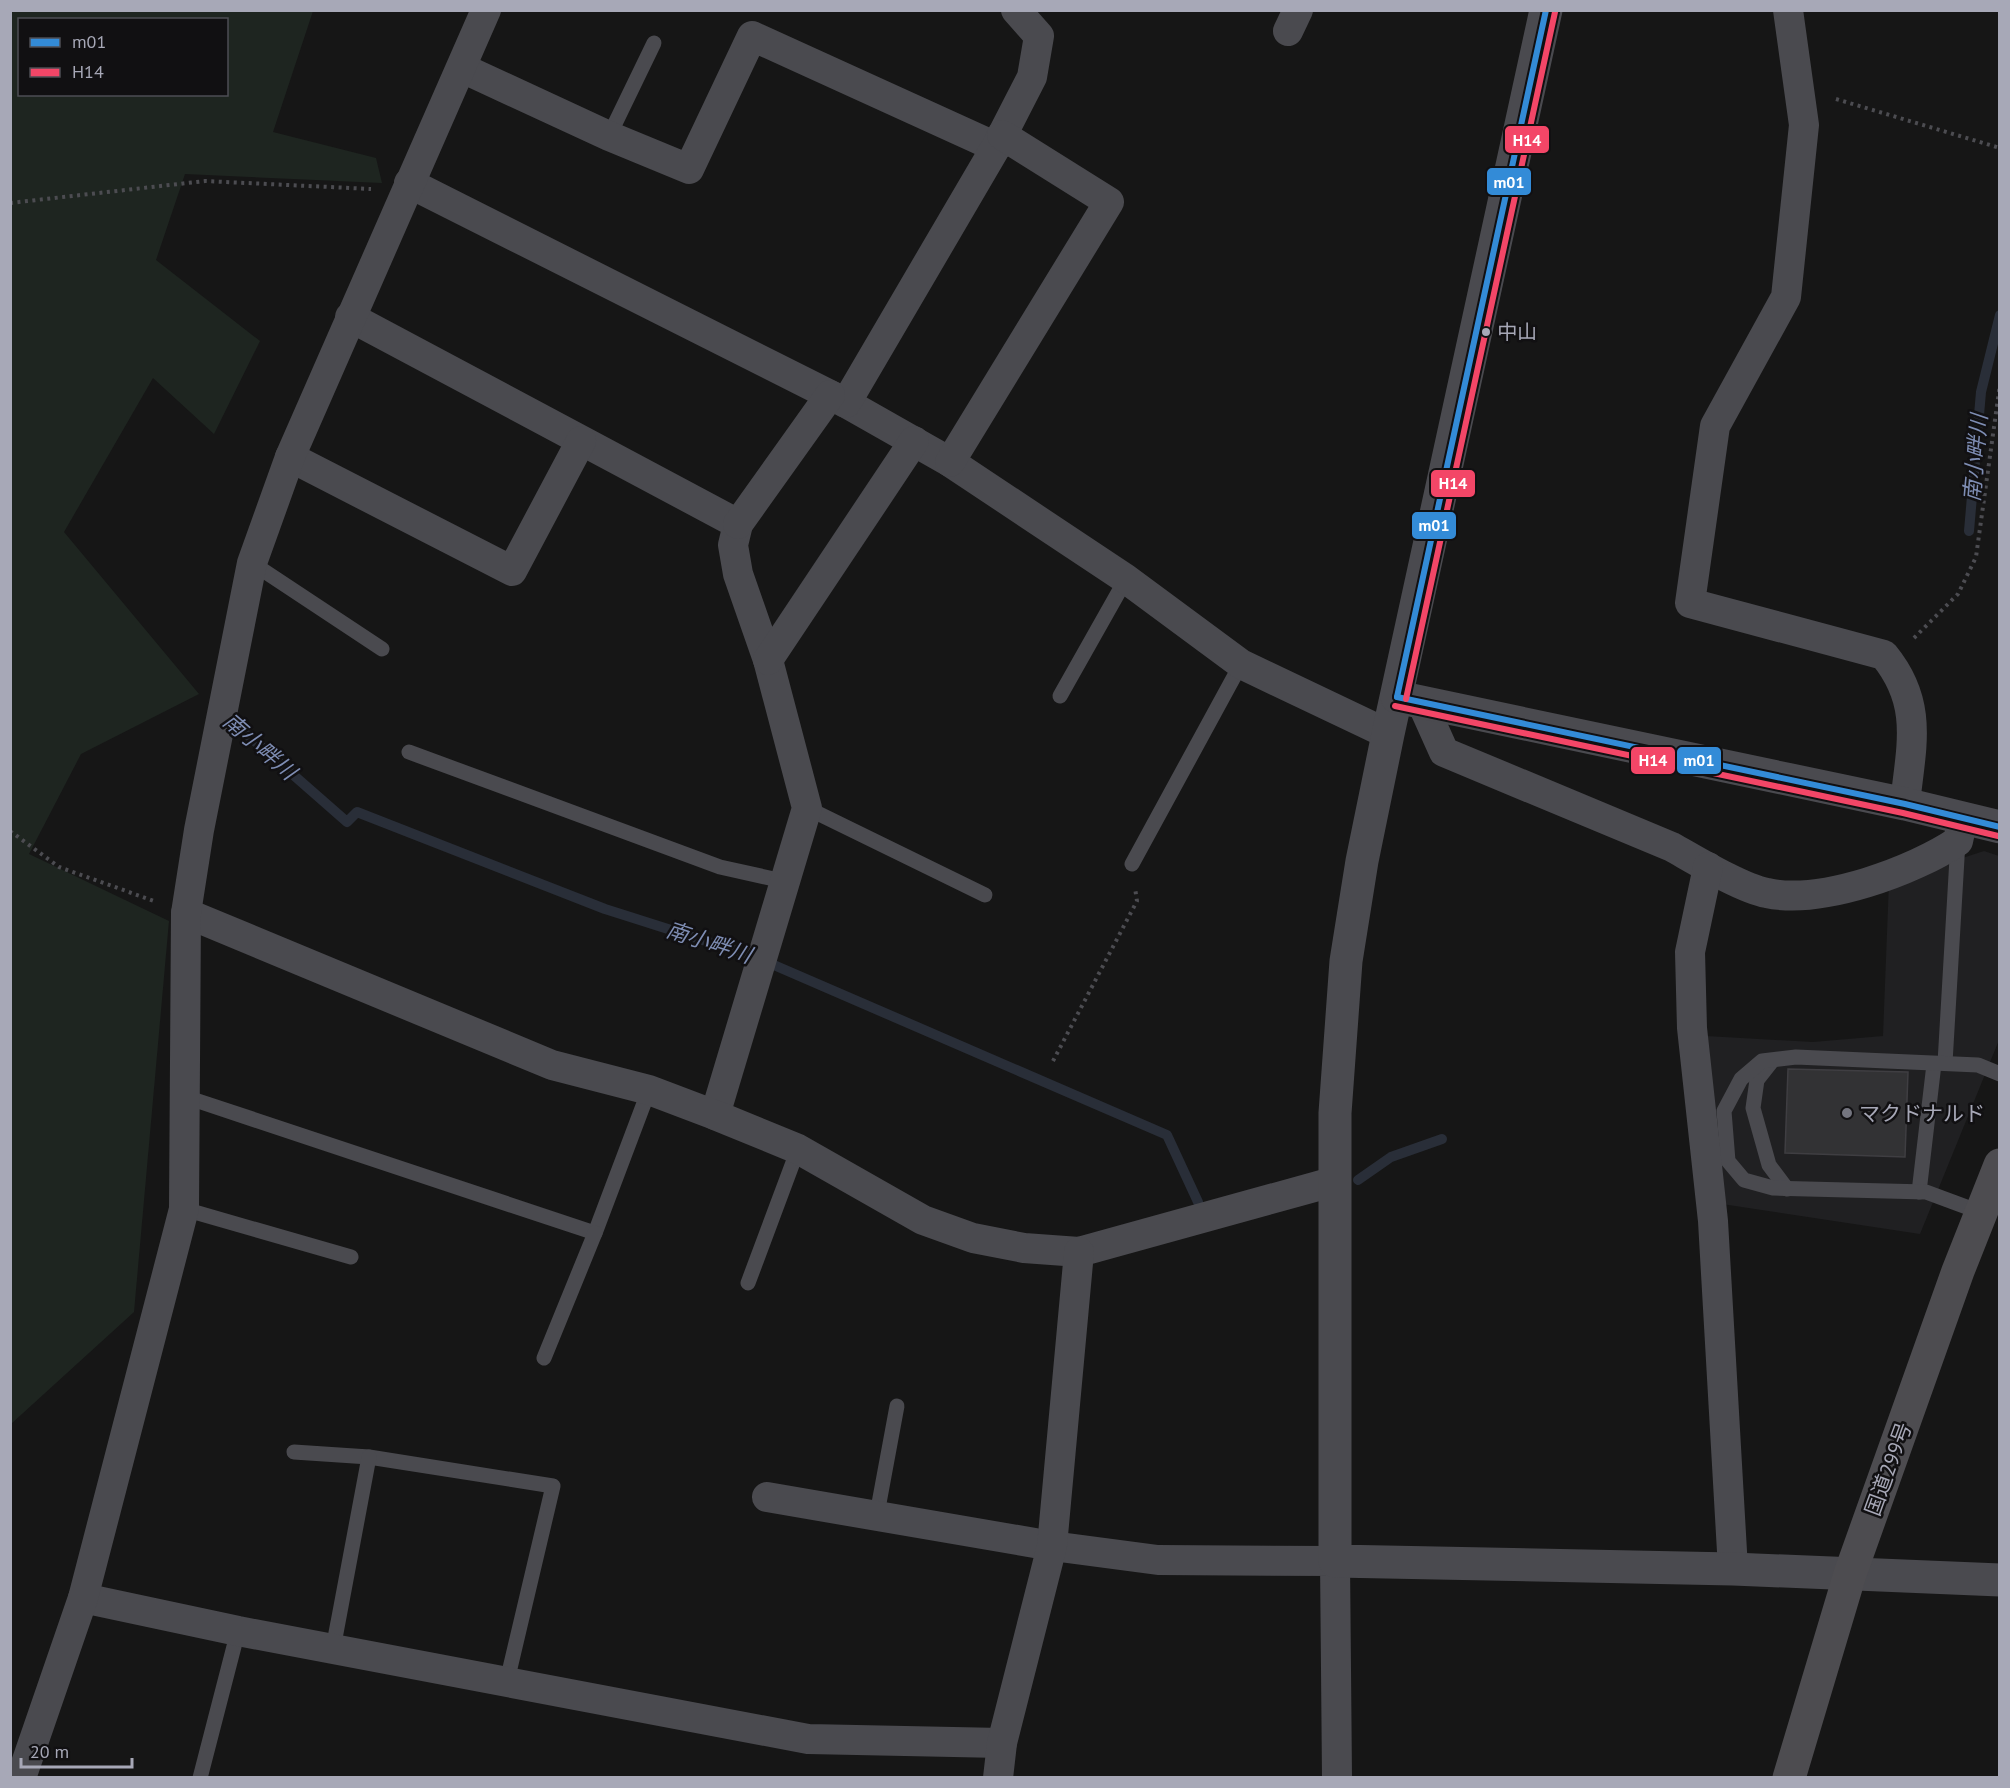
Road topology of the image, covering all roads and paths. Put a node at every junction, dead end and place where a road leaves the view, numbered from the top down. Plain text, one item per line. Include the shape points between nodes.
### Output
1 (486, 10) edge
2 (1016, 10) edge
3 (1546, 10) edge
4 (1788, 10) edge
5 (654, 43) dead end
6 (462, 68) junction
7 (1797, 88) junction
8 (609, 136) junction
9 (999, 141) junction
10 (2000, 148) edge
11 (407, 188) junction
12 (10, 203) edge
13 (350, 316) junction
14 (2000, 384) edge
15 (838, 399) junction
16 (581, 441) junction
17 (914, 441) junction
18 (290, 457) junction
19 (950, 462) junction
20 (738, 524) junction
21 (252, 563) junction
22 (1126, 579) junction
23 (382, 649) dead end
24 (768, 660) junction
25 (1890, 662) junction
26 (1241, 664) junction
27 (1060, 696) dead end
28 (1409, 700) junction
29 (1388, 734) junction
30 (409, 752) dead end
31 (1905, 804) junction
32 (807, 808) junction
33 (2000, 826) edge
34 (1961, 830) junction
35 (10, 831) edge
36 (1132, 864) joint
37 (1708, 867) junction
38 (783, 881) junction
39 (985, 894) dead end
40 (186, 913) junction
41 (1773, 1059) junction
42 (1053, 1061) dead end
43 (1940, 1064) junction
44 (2000, 1074) edge
45 (649, 1090) junction
46 (183, 1096) junction
47 (715, 1115) junction
48 (798, 1149) junction
49 (2000, 1165) edge
50 (1335, 1181) junction
51 (1787, 1189) junction
52 (1918, 1192) junction
53 (184, 1209) junction
54 (1980, 1212) junction
55 (595, 1233) junction
56 (1079, 1252) junction
57 (351, 1257) dead end
58 (748, 1283) dead end
59 (544, 1358) dead end
60 (897, 1406) dead end
61 (294, 1452) dead end
62 (369, 1457) junction
63 (767, 1497) dead end
64 (877, 1515) junction
65 (1052, 1546) junction
66 (1335, 1561) junction
67 (1733, 1569) junction
68 (1850, 1574) junction
69 (2000, 1581) edge
70 (82, 1598) junction
71 (238, 1631) junction
72 (333, 1648) junction
73 (507, 1681) junction
74 (1002, 1743) junction
75 (21, 1778) edge
76 (200, 1778) edge
77 (998, 1778) edge
78 (1337, 1778) edge
79 (1789, 1778) edge

1 - 6 street
2 - 9 street via 1039,36 1032,77
3 - 28 street
4 - 7 street
5 - 8 lane
6 - 8 street
6 - 11 street
7 - 10 path
7 - 25 street via 1804,125 1786,297 1715,426 1690,603 1884,655
8 - 9 street via 689,169 752,36
9 - 15 street
9 - 19 street via 1109,202
11 - 12 path via 205,181
11 - 13 street
11 - 15 street
13 - 16 street
13 - 18 street
14 - 25 path via 1976,557 1958,594
15 - 17 street
15 - 20 street
16 - 18 street via 512,571
16 - 20 street
17 - 19 street
17 - 24 street
18 - 21 street
19 - 22 street
20 - 24 street via 733,545 738,574
21 - 23 lane
21 - 40 street
22 - 26 street
22 - 27 lane
24 - 32 street
25 - 31 street via 1906,689 1913,718
26 - 29 street
26 - 36 lane
28 - 29 street
28 - 31 street
28 - 37 street via 1444,752 1672,847
29 - 50 street via 1346,961 1335,1113
30 - 38 lane via 720,867
31 - 34 street
32 - 38 street
32 - 39 lane
33 - 34 street
34 - 37 street via 1935,857 1836,892 1767,893
34 - 43 lane
35 - 40 path via 59,867
36 - 42 path via 1137,901
37 - 67 street via 1690,952 1692,1028 1713,1221
38 - 47 street
40 - 45 street via 552,1065
40 - 46 street
41 - 43 lane
41 - 51 lane via 1757,1080 1754,1108 1769,1165
41 - 51 lane via 1762,1061 1741,1079 1724,1111 1728,1161 1744,1180
43 - 44 lane via 1978,1065
43 - 52 lane
45 - 47 street
45 - 55 lane
46 - 53 street
46 - 55 lane
47 - 48 street
48 - 56 street via 922,1220 973,1238 1024,1248
48 - 58 lane
49 - 54 highway, 国道299号
50 - 56 street
50 - 66 street
51 - 52 lane
52 - 54 lane
53 - 57 lane
53 - 70 street
54 - 68 highway, 国道299号
55 - 59 lane
56 - 65 street
60 - 64 lane
61 - 62 lane
62 - 72 lane
62 - 73 lane via 553,1486
63 - 64 street
64 - 65 street
65 - 66 street via 1158,1560
65 - 74 street
66 - 67 street
66 - 78 street
67 - 68 street
68 - 69 street
68 - 79 highway, 国道299号
70 - 71 street
70 - 75 street
71 - 72 street
71 - 76 lane
72 - 73 street
73 - 74 street via 808,1739
74 - 77 street

